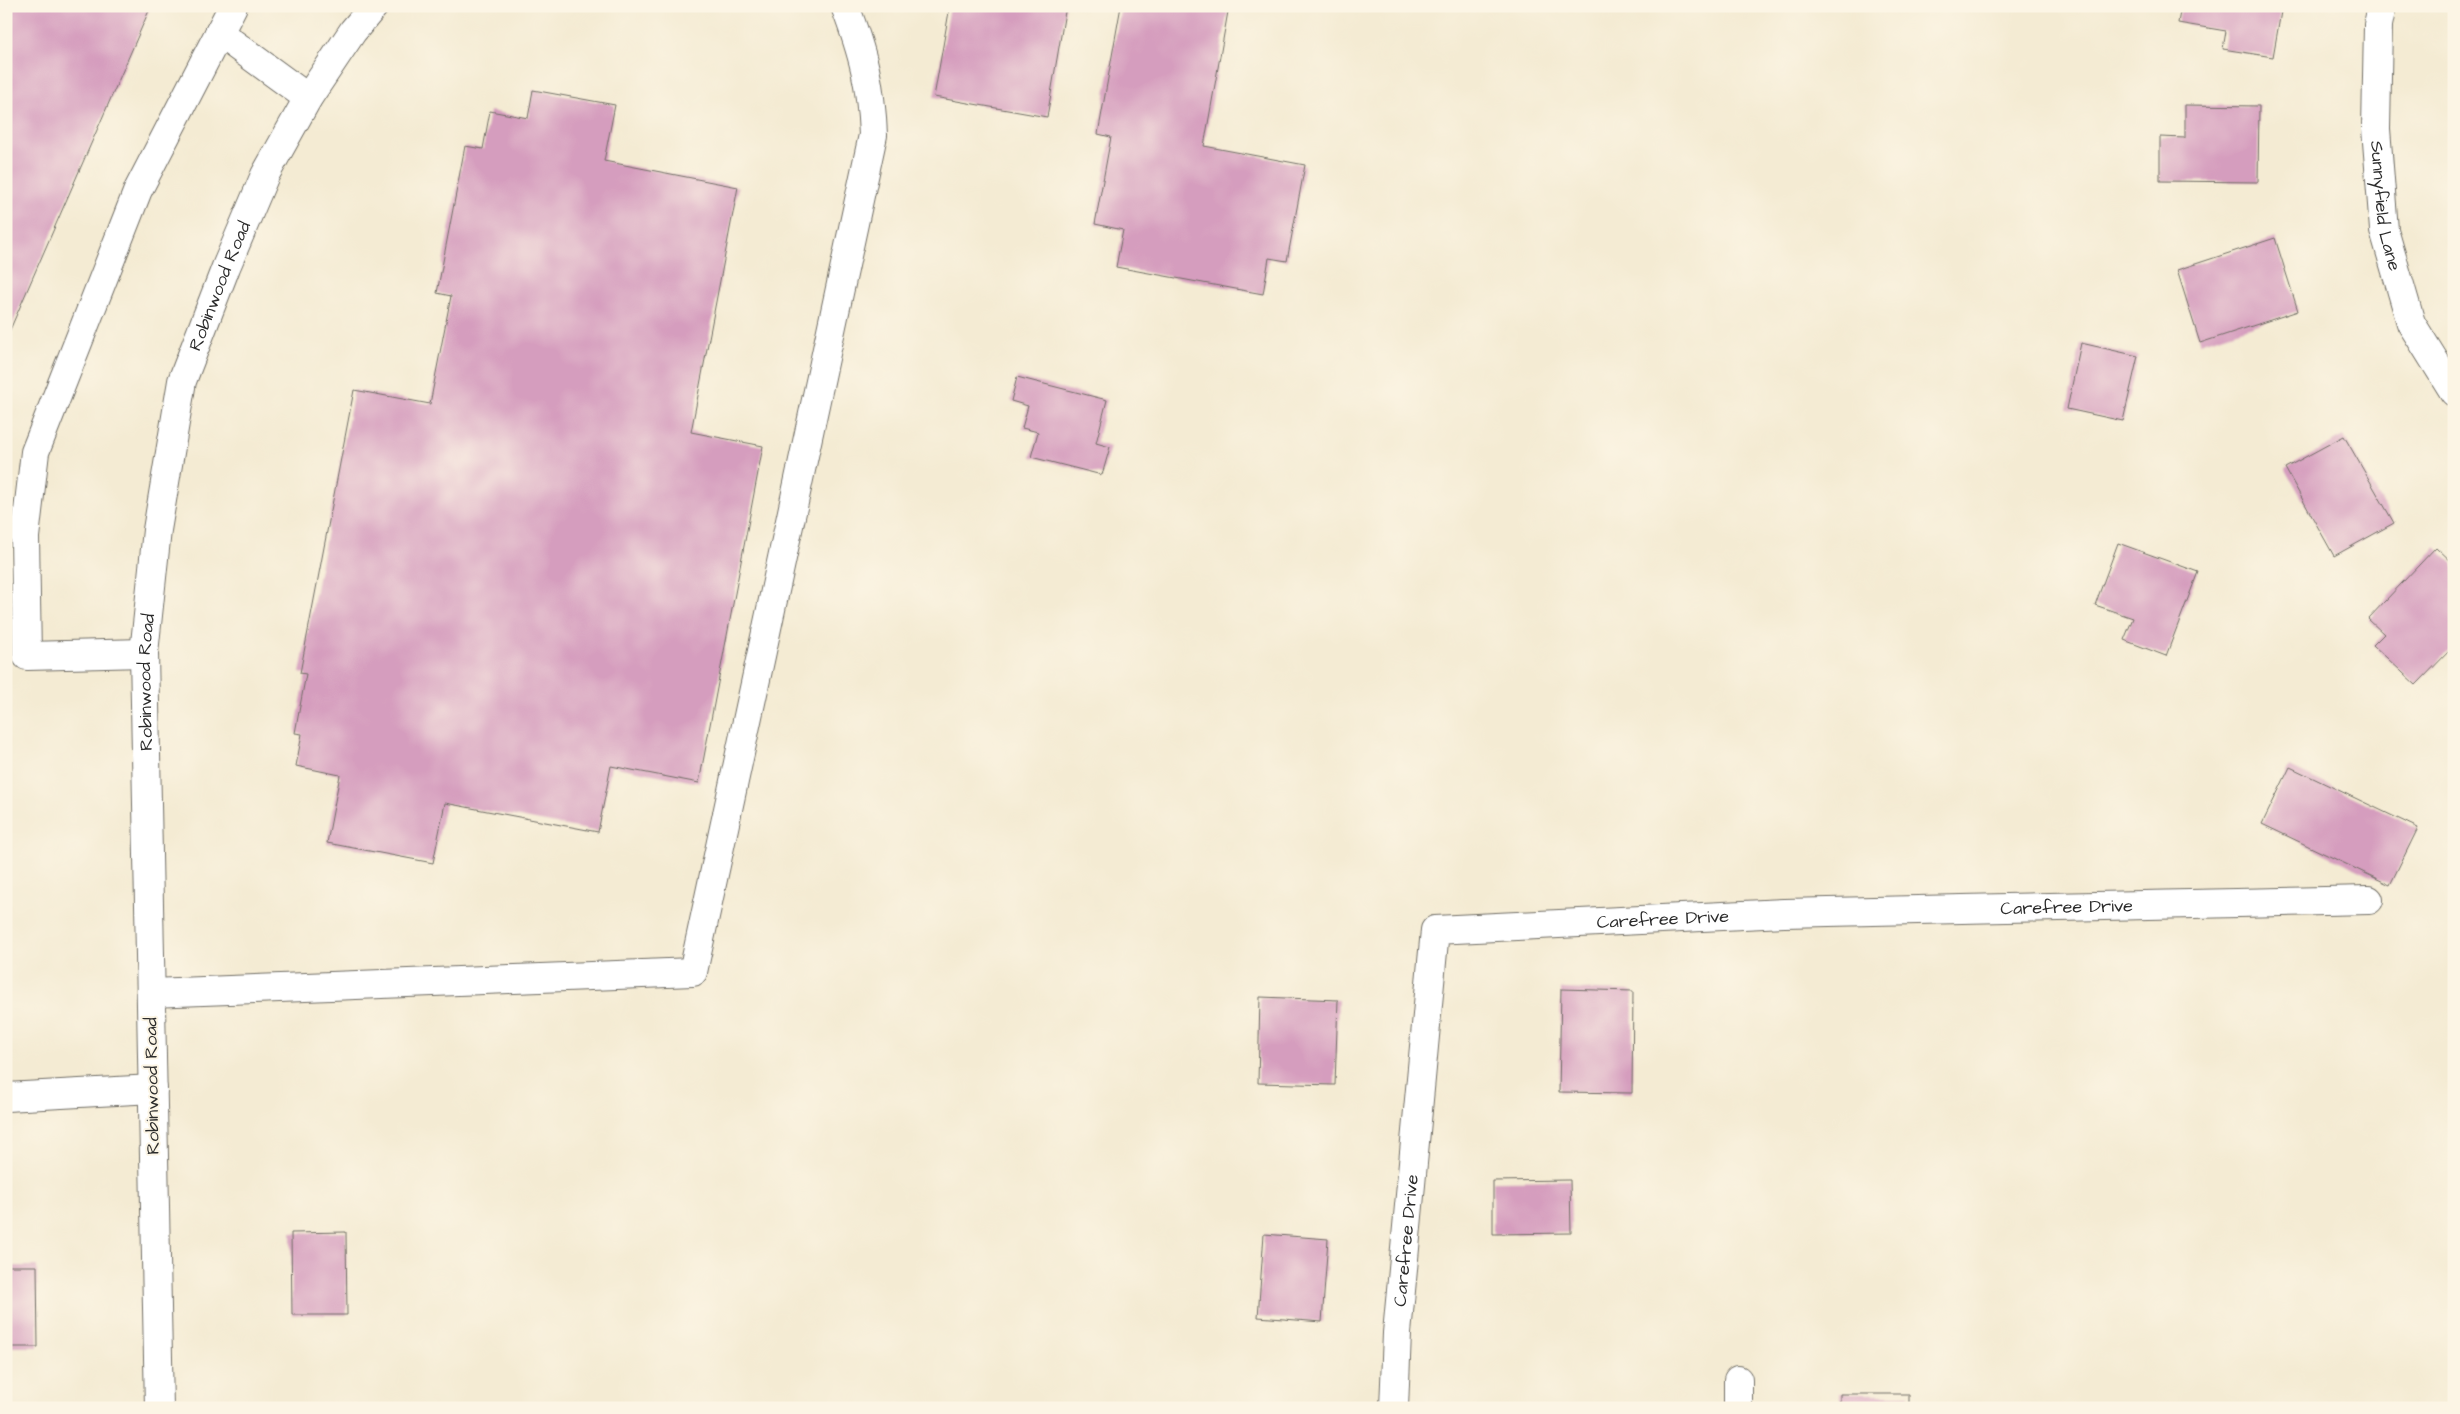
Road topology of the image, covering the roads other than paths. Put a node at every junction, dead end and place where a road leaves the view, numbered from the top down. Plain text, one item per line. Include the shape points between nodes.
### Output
1 (233, 6) edge
2 (374, 6) edge
3 (845, 6) edge
4 (2382, 6) edge
5 (219, 33) junction
6 (308, 98) junction
7 (2454, 392) edge
8 (144, 652) junction
9 (2369, 900) dead end
10 (151, 993) junction
11 (152, 1089) junction
12 (6, 1096) edge
13 (1738, 1380) dead end
14 (159, 1408) edge
15 (1394, 1408) edge
16 (1738, 1408) edge

1 - 5 street
2 - 6 street, Robinwood Road
3 - 10 street via 864,61 871,95 873,135 694,972
4 - 7 street, Sunnyfield Lane via 2378,25 2376,129 2384,230 2411,323
5 - 6 street
5 - 8 street via 138,190 36,452 25,537 26,656
6 - 8 street, Robinwood Road via 265,175 182,382 157,530
8 - 10 street, Robinwood Road
9 - 15 street, Carefree Drive via 1784,913 1435,930
10 - 11 street, Robinwood Road
11 - 12 street
11 - 14 street, Robinwood Road
13 - 16 street

